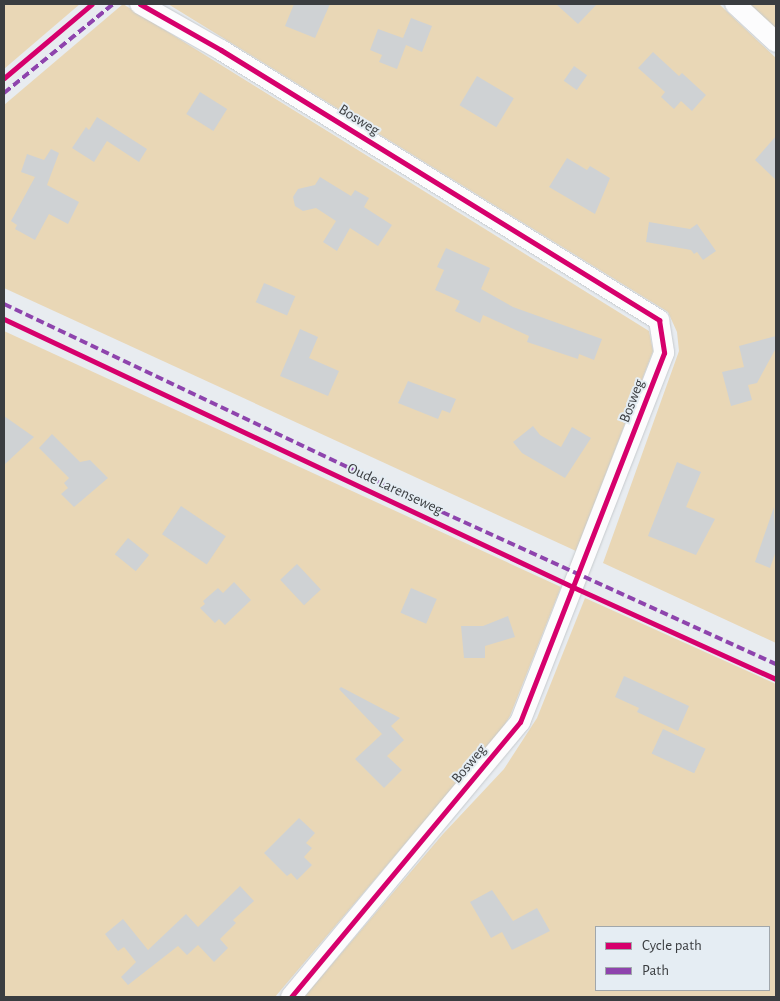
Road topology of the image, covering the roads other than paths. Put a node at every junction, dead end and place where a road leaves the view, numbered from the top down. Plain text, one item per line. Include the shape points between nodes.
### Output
1 (140, 4) edge
2 (735, 4) edge
3 (776, 42) edge
4 (291, 997) edge

1 - 4 street, Bosweg via 221,50 659,320 664,353 520,722
2 - 3 street

